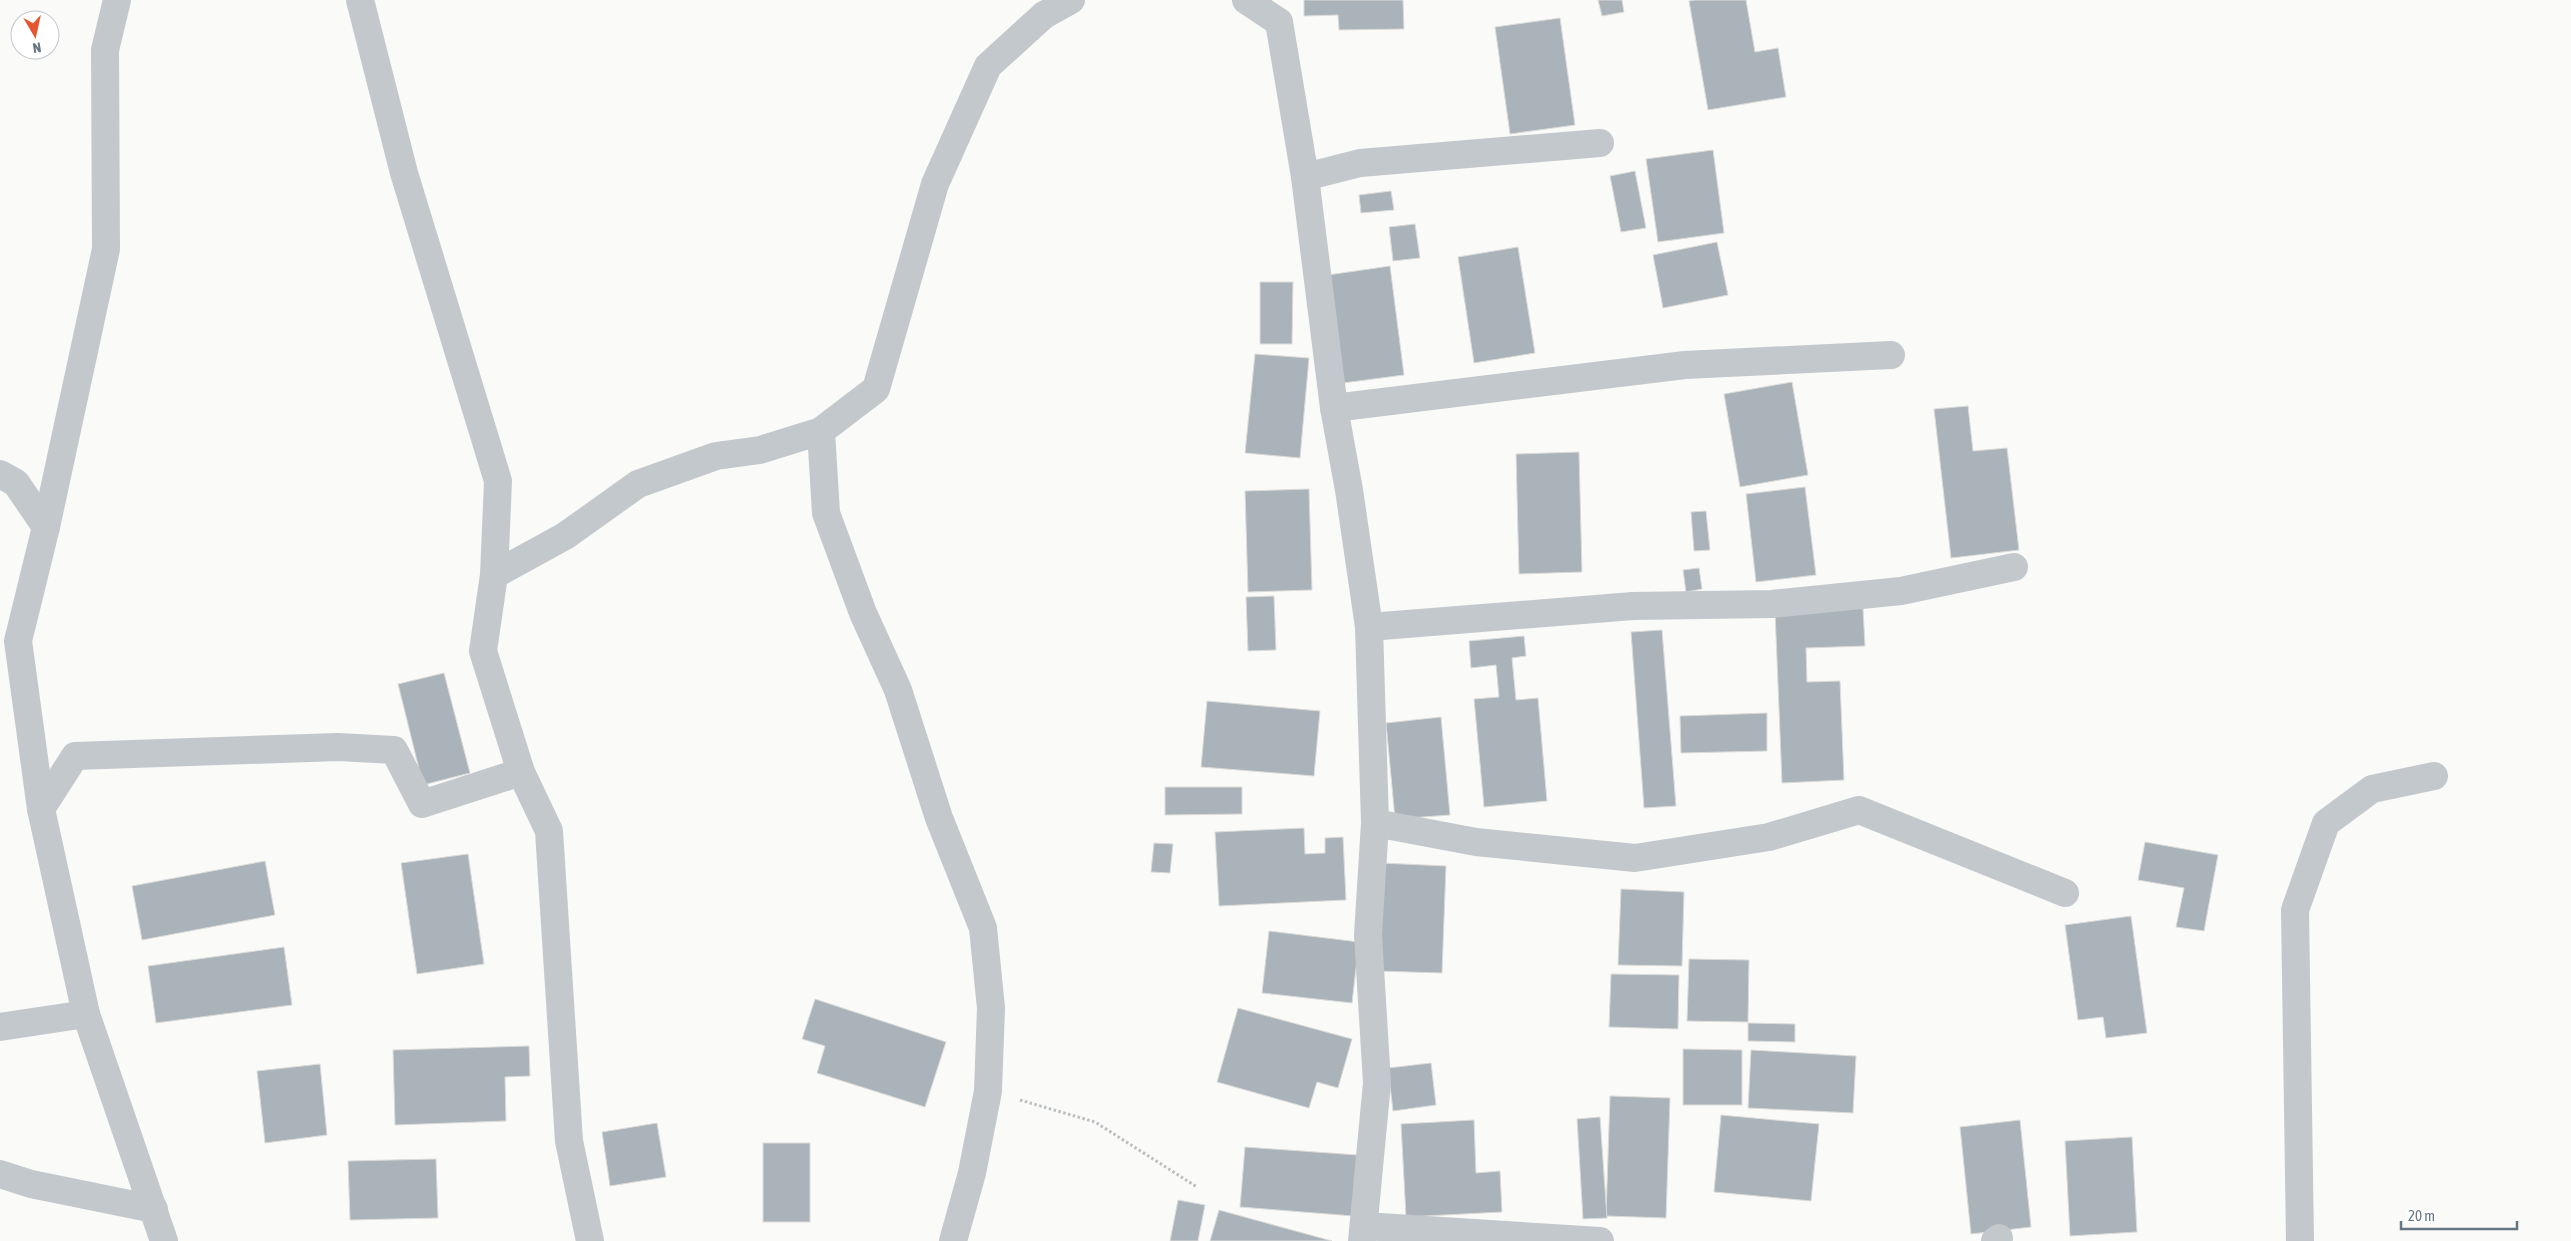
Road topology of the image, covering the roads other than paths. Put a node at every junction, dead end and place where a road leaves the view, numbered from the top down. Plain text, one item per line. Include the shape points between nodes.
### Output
1 (117, 0) edge
2 (360, 0) edge
3 (1071, 0) edge
4 (1246, 0) edge
5 (1600, 143) dead end
6 (1305, 177) junction
7 (1891, 355) dead end
8 (1334, 408) junction
9 (821, 431) junction
10 (0, 474) edge
11 (46, 527) junction
12 (2014, 567) dead end
13 (494, 575) junction
14 (1369, 626) junction
15 (521, 772) junction
16 (2434, 776) dead end
17 (41, 809) junction
18 (1374, 823) junction
19 (2065, 893) dead end
20 (86, 1014) junction
21 (0, 1026) edge
22 (0, 1174) edge
23 (154, 1209) junction
24 (1363, 1234) edge
25 (164, 1241) edge
26 (590, 1241) edge
27 (953, 1241) edge
28 (1600, 1241) edge
29 (2300, 1241) edge

1 - 11 street via 105,50 106,249
2 - 13 street via 404,173 498,481
3 - 9 street via 1044,14 988,66 935,184 876,389
4 - 6 street via 1279,22
5 - 6 street via 1360,163
6 - 8 street
7 - 8 street via 1685,365
8 - 14 street
9 - 13 street via 760,450 716,456 638,484 564,536
9 - 27 street via 826,514 863,613 898,690 939,818 983,928 991,1008 988,1091 972,1173
10 - 11 street via 16,483
11 - 17 street via 18,641
12 - 14 street via 1901,590 1772,604 1633,606
13 - 15 street via 483,651
14 - 18 street
15 - 17 street via 422,804 394,750 338,747 75,756
15 - 26 street via 550,831 569,1141
16 - 29 street via 2372,789 2326,823 2294,910
17 - 20 street
18 - 19 street via 1476,842 1635,858 1769,837 1859,810
18 - 24 street via 1368,935 1377,1083
20 - 21 street
20 - 23 street
22 - 23 street via 31,1184
23 - 25 street
24 - 28 street

